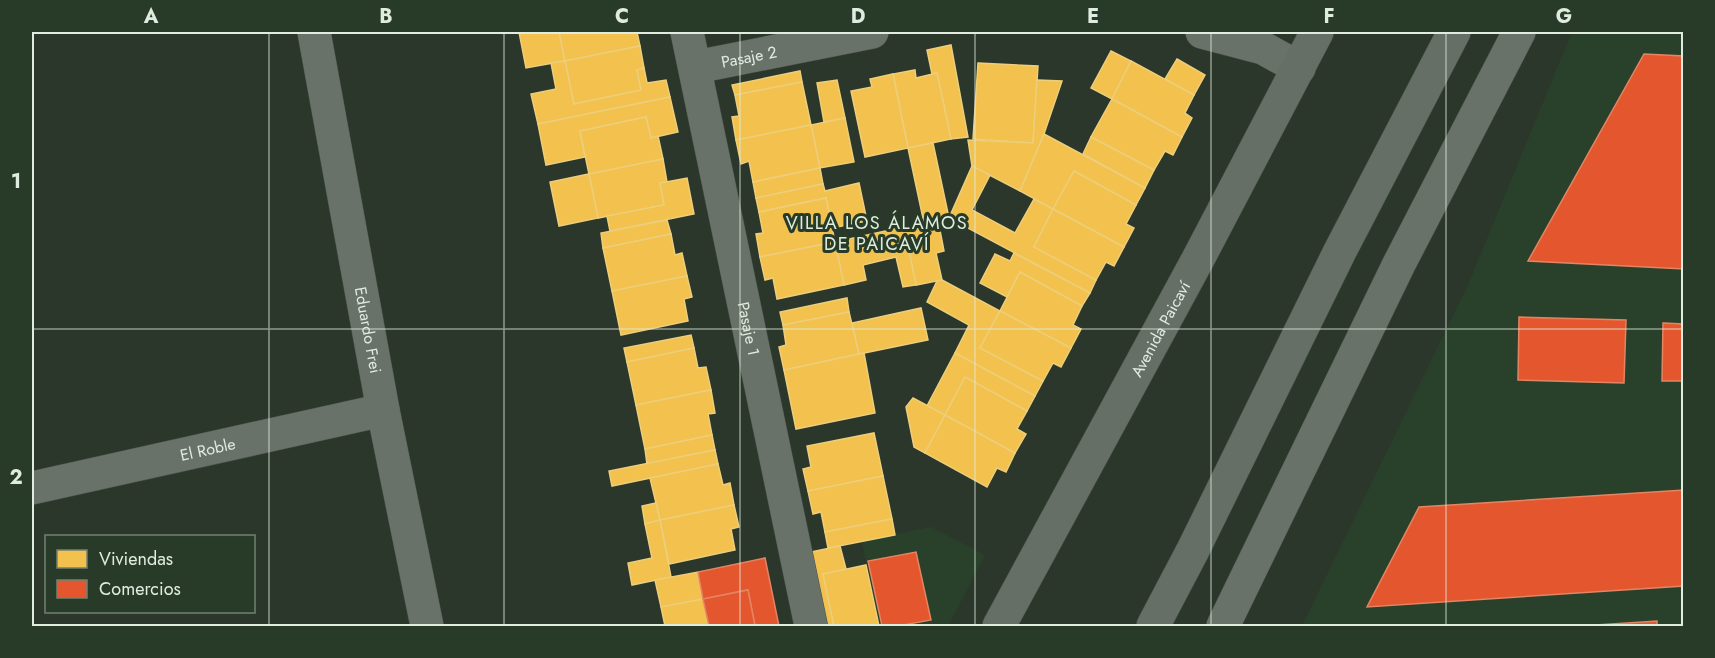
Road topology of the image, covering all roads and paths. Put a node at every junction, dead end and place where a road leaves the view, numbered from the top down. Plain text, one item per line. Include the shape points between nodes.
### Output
1 (314, 32) edge
2 (687, 32) edge
3 (872, 32) edge
4 (1202, 32) edge
5 (1317, 32) edge
6 (1454, 32) edge
7 (1519, 32) edge
8 (696, 67) junction
9 (1299, 68) junction
10 (383, 410) junction
11 (32, 488) edge
12 (428, 627) edge
13 (812, 627) edge
14 (999, 627) edge
15 (1153, 627) edge
16 (1223, 627) edge

1 - 10 street, Eduardo Frei
2 - 8 street, Pasaje 1
3 - 8 street, Pasaje 2
4 - 9 street via 1263,48
5 - 9 main road, Avenida Paicaví
6 - 15 main road
7 - 16 street via 1399,264
8 - 13 street, Pasaje 1
9 - 14 main road, Avenida Paicaví
10 - 11 street, El Roble
10 - 12 street, Eduardo Frei

